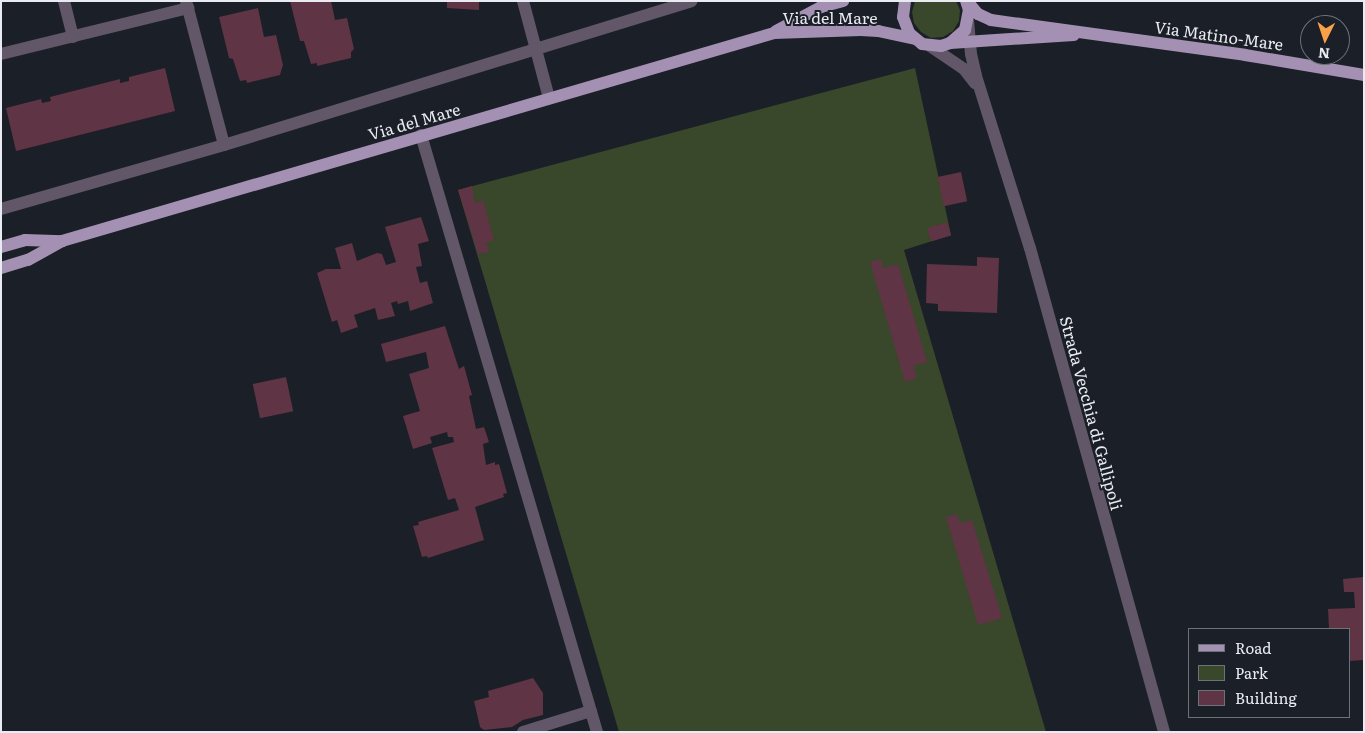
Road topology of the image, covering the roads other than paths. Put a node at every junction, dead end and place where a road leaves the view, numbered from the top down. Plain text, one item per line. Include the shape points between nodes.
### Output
1 (64, 1) edge
2 (523, 1) edge
3 (691, 1) edge
4 (843, 1) edge
5 (905, 1) edge
6 (966, 1) edge
7 (187, 4) edge
8 (968, 20) junction
9 (774, 33) junction
10 (1098, 34) junction
11 (73, 37) junction
12 (915, 39) junction
13 (950, 43) junction
14 (970, 43) junction
15 (930, 46) junction
16 (535, 49) junction
17 (1, 54) edge
18 (1364, 74) edge
19 (549, 98) junction
20 (986, 103) junction
21 (421, 136) junction
22 (224, 145) junction
23 (1, 209) edge
24 (62, 241) junction
25 (1, 247) edge
26 (1, 268) edge
27 (591, 711) junction
28 (523, 732) edge
29 (597, 732) edge
30 (1164, 732) edge

1 - 11 street
2 - 16 street
3 - 16 street
4 - 9 main road, Via del Mare via 821,7
5 - 12 main road via 904,25
6 - 8 main road
6 - 10 main road via 978,14 991,20
7 - 11 street
7 - 22 street
8 - 13 main road via 965,30
8 - 14 street, Strada Vecchia di Gallipoli
9 - 12 main road, Via del Mare via 861,30
9 - 19 main road, Via del Mare
10 - 14 main road
10 - 18 main road, Via Matino-Mare
11 - 17 street
12 - 15 main road, Via del Mare
13 - 14 main road
13 - 15 main road
14 - 20 street, Strada Vecchia di Gallipoli via 976,76
15 - 20 street, Strada Vecchia di Gallipoli via 964,69
16 - 19 street
16 - 22 street
19 - 21 main road, Via del Mare
20 - 30 street, Strada Vecchia di Gallipoli via 1030,248
21 - 24 main road, Via del Mare
21 - 27 street
22 - 23 street
24 - 25 main road, Via del Mare via 25,240
24 - 26 main road, Via del Mare via 28,260
27 - 28 street
27 - 29 street

